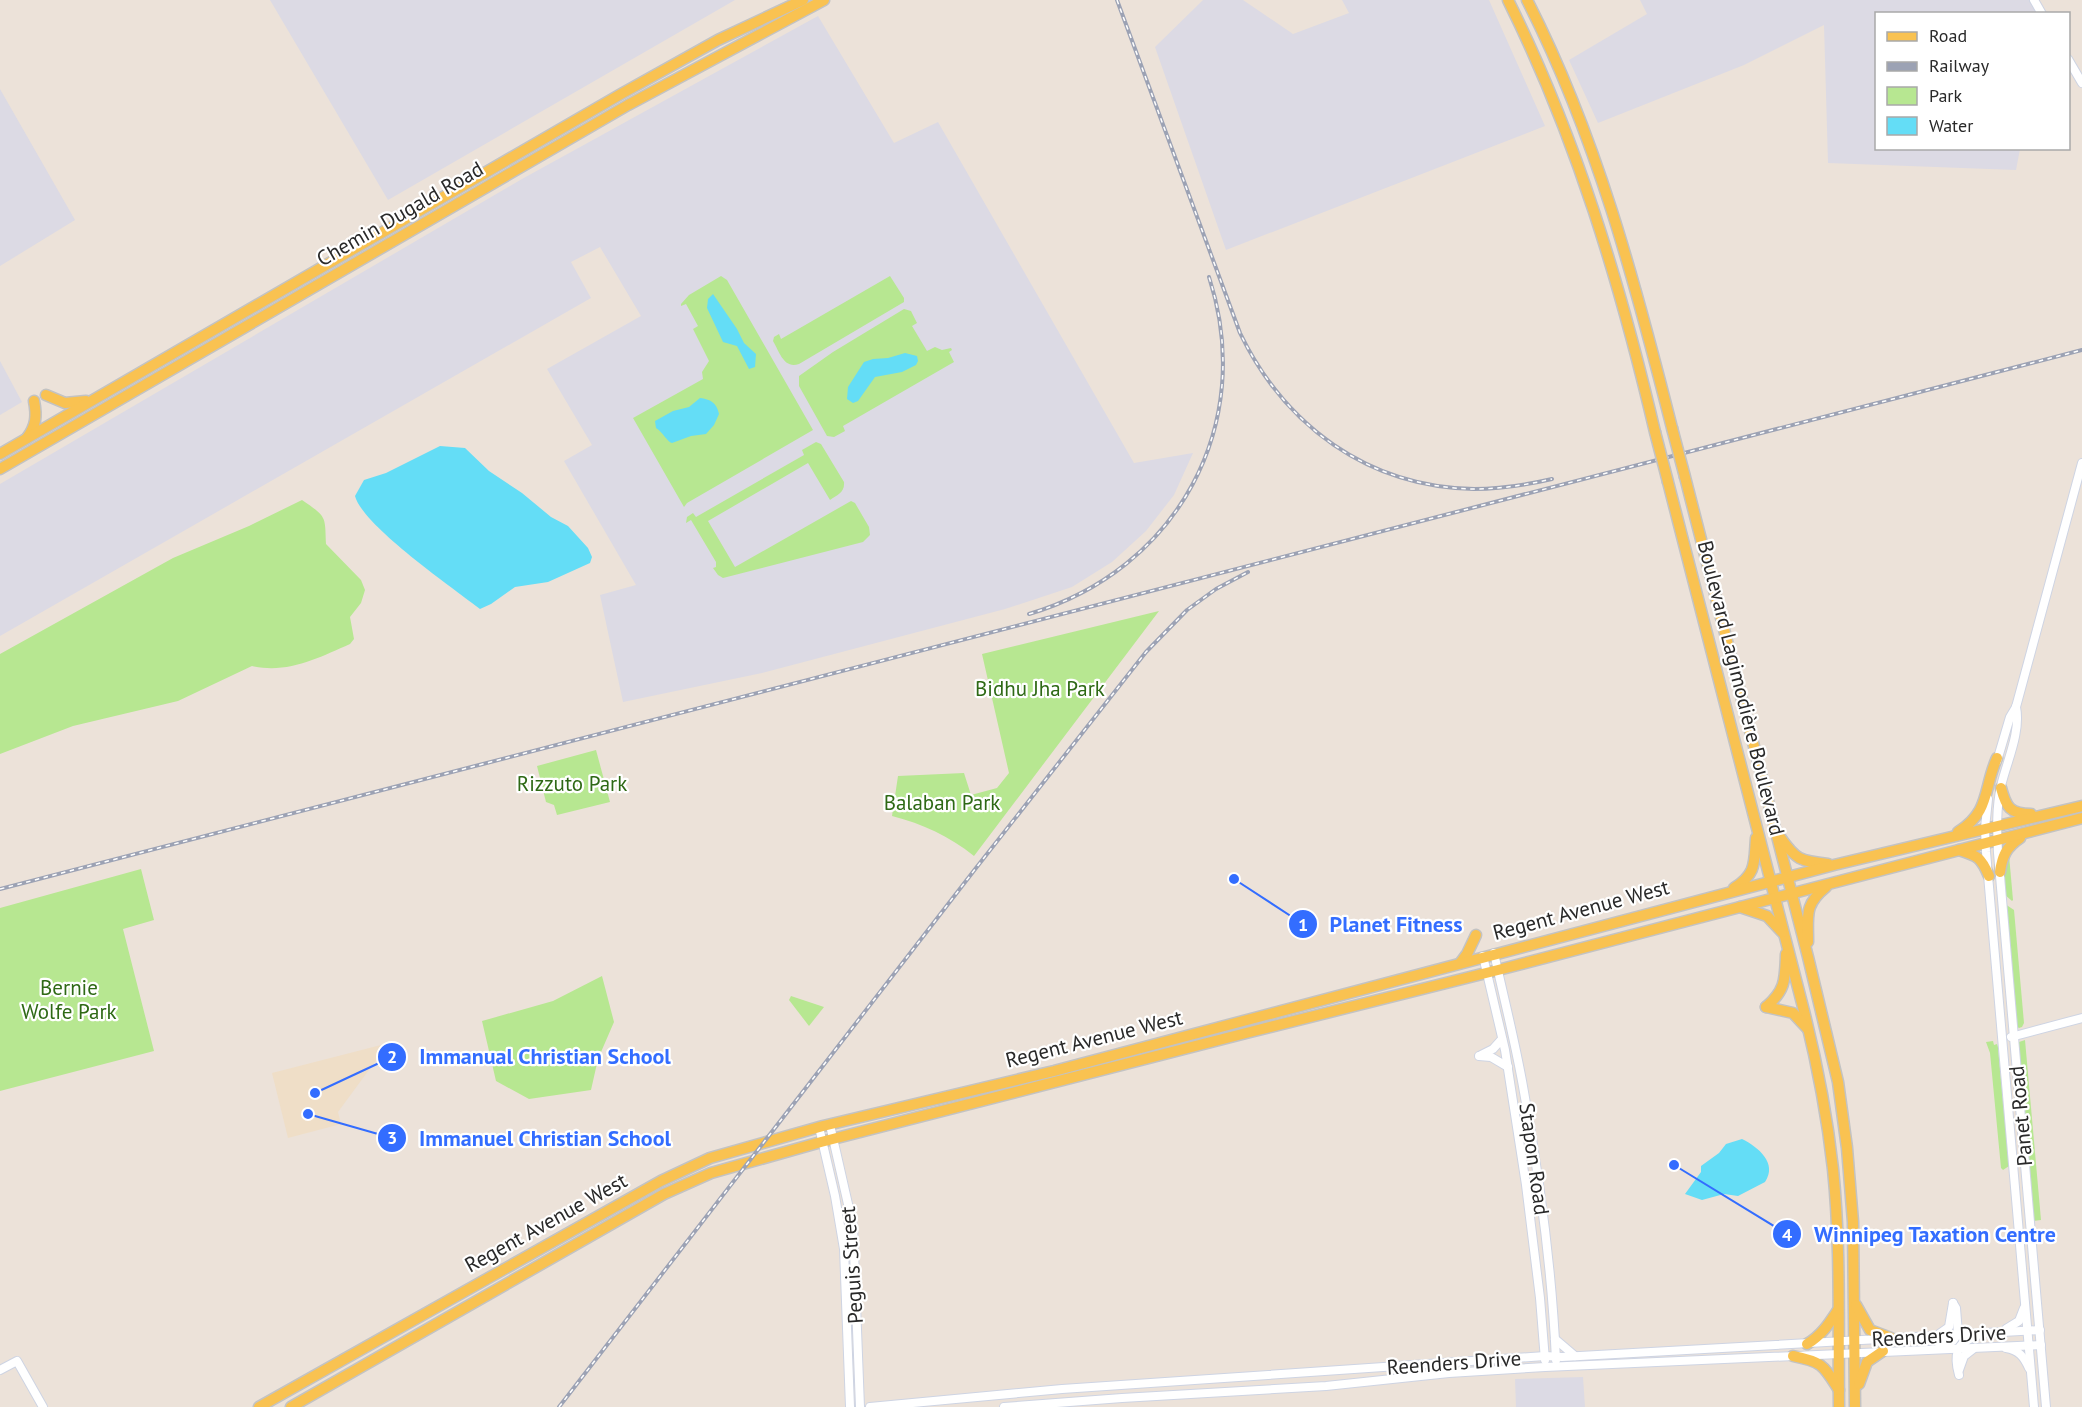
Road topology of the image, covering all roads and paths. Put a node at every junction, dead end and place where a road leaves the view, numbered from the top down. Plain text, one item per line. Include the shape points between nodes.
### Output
1 (803, 0) edge
2 (824, 0) edge
3 (1508, 0) edge
4 (1527, 0) edge
5 (2070, 62) edge
6 (2082, 83) edge
7 (46, 395) dead end
8 (98, 398) junction
9 (34, 401) dead end
10 (26, 440) junction
11 (0, 454) edge
12 (2082, 463) edge
13 (0, 469) edge
14 (2016, 707) junction
15 (2004, 735) junction
16 (2013, 738) junction
17 (1998, 758) junction
18 (2001, 788) junction
19 (2082, 807) edge
20 (2052, 813) junction
21 (2082, 818) edge
22 (1997, 825) junction
23 (1757, 828) junction
24 (1985, 828) junction
25 (1775, 829) junction
26 (2029, 832) junction
27 (1952, 836) junction
28 (1997, 841) junction
29 (1986, 843) junction
30 (1959, 850) junction
31 (1834, 865) junction
32 (1994, 874) junction
33 (1787, 877) junction
34 (1771, 881) junction
35 (1830, 884) junction
36 (1727, 893) junction
37 (1791, 893) junction
38 (1775, 898) junction
39 (1739, 907) junction
40 (1593, 927) junction
41 (1476, 935) dead end
42 (1785, 938) junction
43 (1597, 944) junction
44 (1494, 953) junction
45 (1483, 956) junction
46 (1808, 957) junction
47 (1461, 962) junction
48 (1498, 970) junction
49 (1486, 973) junction
50 (1281, 1010) junction
51 (1262, 1014) junction
52 (2082, 1018) edge
53 (1270, 1027) junction
54 (1809, 1030) junction
55 (1198, 1032) junction
56 (1250, 1032) junction
57 (2013, 1034) junction
58 (2002, 1035) junction
59 (1502, 1039) junction
60 (1160, 1042) junction
61 (1146, 1046) junction
62 (1193, 1046) junction
63 (1178, 1050) junction
64 (1150, 1057) junction
65 (1508, 1067) junction
66 (1525, 1093) junction
67 (1511, 1096) junction
68 (824, 1126) junction
69 (833, 1139) junction
70 (821, 1142) junction
71 (1538, 1183) junction
72 (1526, 1185) junction
73 (602, 1214) junction
74 (610, 1225) junction
75 (470, 1287) junction
76 (2025, 1300) junction
77 (1855, 1303) junction
78 (465, 1308) junction
79 (1838, 1310) junction
80 (2028, 1330) junction
81 (2040, 1330) junction
82 (1996, 1333) junction
83 (1958, 1334) junction
84 (1936, 1335) junction
85 (1891, 1338) junction
86 (1555, 1339) junction
87 (1855, 1341) junction
88 (1807, 1344) junction
89 (2029, 1344) junction
90 (2041, 1345) junction
91 (1999, 1346) junction
92 (1980, 1347) junction
93 (1838, 1348) junction
94 (1959, 1348) junction
95 (1899, 1350) junction
96 (1666, 1351) junction
97 (1883, 1351) junction
98 (1855, 1353) junction
99 (1545, 1356) junction
100 (1575, 1356) junction
101 (1792, 1356) junction
102 (1556, 1358) junction
103 (1668, 1361) junction
104 (1545, 1367) junction
105 (1557, 1368) junction
106 (0, 1370) edge
107 (2032, 1376) junction
108 (1839, 1390) junction
109 (1855, 1403) edge
110 (43, 1407) edge
111 (259, 1407) edge
112 (291, 1407) edge
113 (850, 1407) edge
114 (860, 1407) edge
115 (870, 1407) edge
116 (1004, 1407) edge
117 (1839, 1407) edge
118 (2034, 1407) edge
119 (2046, 1407) edge

1 - 8 main road, Chemin Dugald Road via 718,40 621,94
2 - 13 main road, Chemin Dugald Road via 621,109
3 - 23 main road, Boulevard Lagimodière Boulevard, bridge via 1554,101 1614,272
4 - 25 main road, Boulevard Lagimodière Boulevard, bridge via 1575,107 1611,206
5 - 6 street
7 - 8 main road via 64,403
8 - 10 main road, Chemin Dugald Road
9 - 10 main road via 37,414
10 - 11 main road, Chemin Dugald Road
12 - 14 street
14 - 15 street, Panet Road
14 - 16 street, Panet Road via 2018,719
15 - 16 street
15 - 17 street, Panet Road
16 - 18 street, Panet Road
17 - 24 street, Panet Road
17 - 27 main road via 1980,812
18 - 20 main road via 2006,803 2018,814
18 - 22 street, Panet Road
19 - 20 main road
20 - 22 main road, Regent Avenue West
21 - 26 main road, Regent Avenue West
22 - 24 main road, Regent Avenue West
22 - 28 street, Panet Road
23 - 34 main road, Boulevard Lagimodière Boulevard
23 - 36 main road via 1752,872
24 - 27 main road, Regent Avenue West
24 - 29 street, Panet Road
25 - 31 main road via 1792,855 1803,861
25 - 33 main road, Boulevard Lagimodière Boulevard
26 - 28 main road, Regent Avenue West
26 - 32 main road via 2006,850
27 - 31 main road, Regent Avenue West
28 - 29 main road, Regent Avenue West
28 - 32 street, Panet Road
29 - 30 main road, Regent Avenue West
29 - 32 street, Panet Road
30 - 32 main road via 1975,855
30 - 35 main road, Regent Avenue West
31 - 33 main road, Regent Avenue West
32 - 57 street, Panet Road
32 - 58 street, Panet Road
33 - 34 main road, Regent Avenue West
33 - 37 main road, Boulevard Lagimodière Boulevard
34 - 36 main road, Regent Avenue West
34 - 38 main road, Boulevard Lagimodière Boulevard
35 - 37 main road, Regent Avenue West
35 - 46 main road via 1808,908
36 - 40 main road, Regent Avenue West
37 - 38 main road, Regent Avenue West
37 - 46 main road, Boulevard Lagimodière Boulevard
38 - 39 main road, Regent Avenue West
38 - 42 main road, Boulevard Lagimodière Boulevard
39 - 42 main road via 1767,916
39 - 43 main road, Regent Avenue West
40 - 43 main road
40 - 44 main road, Regent Avenue West
41 - 47 main road
42 - 54 main road, Boulevard Lagimodière Boulevard
42 - 54 main road via 1783,987 1766,1007 1793,1013
43 - 48 main road, Regent Avenue West
44 - 45 main road, Regent Avenue West
44 - 48 street, Stapon Road
45 - 47 main road, Regent Avenue West
45 - 49 street, Stapon Road
46 - 77 main road, Boulevard Lagimodière Boulevard via 1833,1059 1844,1126 1853,1212
47 - 50 main road, Regent Avenue West
48 - 49 main road, Regent Avenue West
48 - 66 street, Stapon Road
49 - 53 main road, Regent Avenue West
49 - 59 street, Stapon Road
50 - 51 main road, Regent Avenue West
50 - 53 main road
51 - 55 main road, Regent Avenue West
51 - 56 main road
52 - 57 street
53 - 56 main road, Regent Avenue West
54 - 79 main road, Boulevard Lagimodière Boulevard via 1833,1170
55 - 60 main road, Regent Avenue West
55 - 62 main road
56 - 62 main road, Regent Avenue West
57 - 58 street
57 - 81 street, Panet Road
58 - 76 street, Panet Road
59 - 65 street, Stapon Road
59 - 65 street via 1479,1056 1491,1057
60 - 61 main road, Regent Avenue West
60 - 63 main road
61 - 64 main road
61 - 68 main road, Regent Avenue West
62 - 63 main road, Regent Avenue West
63 - 64 main road, Regent Avenue West
64 - 69 main road, Regent Avenue West
65 - 67 street, Stapon Road
66 - 67 street
66 - 71 street, Stapon Road
67 - 72 street, Stapon Road
68 - 69 street, Peguis Street
68 - 70 street, Peguis Street
68 - 73 main road, Regent Avenue West via 710,1158
69 - 70 main road, Regent Avenue West
69 - 114 street, Peguis Street via 853,1226
70 - 74 main road, Regent Avenue West via 711,1173
70 - 113 street, Peguis Street via 844,1249
71 - 72 street
71 - 86 street, Stapon Road
72 - 99 street, Stapon Road
73 - 74 main road
73 - 75 main road, Regent Avenue West
74 - 78 main road, Regent Avenue West
75 - 78 main road
75 - 111 main road, Regent Avenue West
76 - 80 street, Panet Road
76 - 82 street via 2019,1321
77 - 85 main road via 1870,1330
77 - 87 main road, Boulevard Lagimodière Boulevard
78 - 112 main road, Regent Avenue West
79 - 88 main road
79 - 93 main road, Boulevard Lagimodière Boulevard
80 - 81 street, Reenders Drive
80 - 82 street, Reenders Drive
80 - 89 street, Panet Road
81 - 90 street, Panet Road
82 - 83 street, Reenders Drive
82 - 94 street via 1970,1338
83 - 84 street, Reenders Drive
83 - 84 street via 1953,1303 1949,1327
83 - 95 street via 1949,1343
84 - 85 street, Reenders Drive
85 - 87 street, Reenders Drive
86 - 100 street
86 - 102 street, Stapon Road
87 - 93 street, Reenders Drive
87 - 98 main road, Boulevard Lagimodière Boulevard
88 - 93 street, Reenders Drive
88 - 96 street, Reenders Drive
89 - 90 street, Reenders Drive
89 - 91 street, Reenders Drive
89 - 107 street, Panet Road
90 - 119 street, Panet Road
91 - 92 street, Reenders Drive
91 - 107 street via 2020,1353
92 - 94 street, Reenders Drive
92 - 94 street via 1964,1356 1959,1375 1955,1363
93 - 98 street, Reenders Drive
93 - 101 street, Reenders Drive
93 - 108 main road, Boulevard Lagimodière Boulevard
94 - 95 street, Reenders Drive
95 - 97 street, Reenders Drive
96 - 100 street, Reenders Drive
96 - 103 street
97 - 98 street, Reenders Drive
97 - 109 main road via 1867,1362
98 - 109 main road, Boulevard Lagimodière Boulevard
99 - 102 street, Reenders Drive
99 - 104 street, Stapon Road
99 - 115 street, Reenders Drive via 1041,1391
100 - 102 street, Reenders Drive
101 - 103 street, Reenders Drive
101 - 108 main road via 1822,1365
102 - 105 street, Stapon Road
103 - 105 street, Reenders Drive
104 - 105 street, Reenders Drive
104 - 116 street, Reenders Drive
106 - 110 street via 17,1361
107 - 118 street, Panet Road
108 - 117 main road, Boulevard Lagimodière Boulevard

